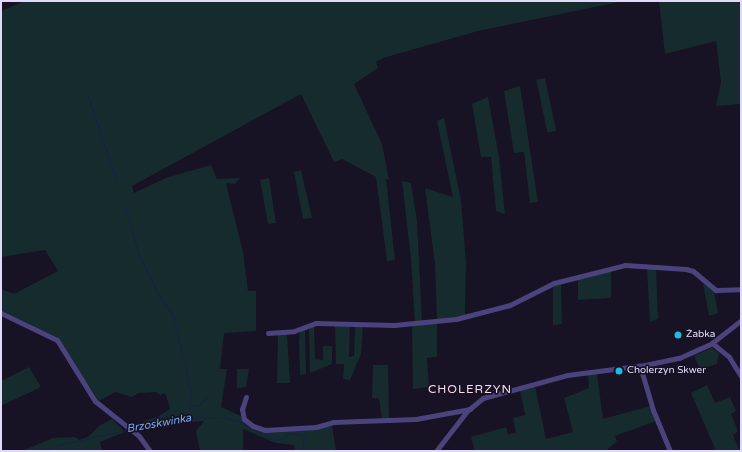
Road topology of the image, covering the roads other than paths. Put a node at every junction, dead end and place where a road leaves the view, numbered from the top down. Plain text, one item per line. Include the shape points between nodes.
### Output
1 (741, 289) edge
2 (1, 313) edge
3 (741, 320) edge
4 (268, 333) dead end
5 (712, 343) junction
6 (640, 366) junction
7 (741, 376) edge
8 (246, 397) dead end
9 (470, 409) junction
10 (150, 451) edge
11 (436, 451) edge
12 (670, 451) edge

1 - 4 street via 716,290 693,271 686,269 625,265 554,283 510,305 463,318 394,325 316,323 294,331
2 - 10 street via 57,340 87,391 104,410 134,432
3 - 5 street
5 - 6 street via 678,358
5 - 7 street via 729,357
6 - 9 street via 572,374 517,387 483,398
6 - 12 street via 653,410
8 - 9 street via 242,409 244,419 253,426 265,430 316,427 333,422 416,419
9 - 11 street

